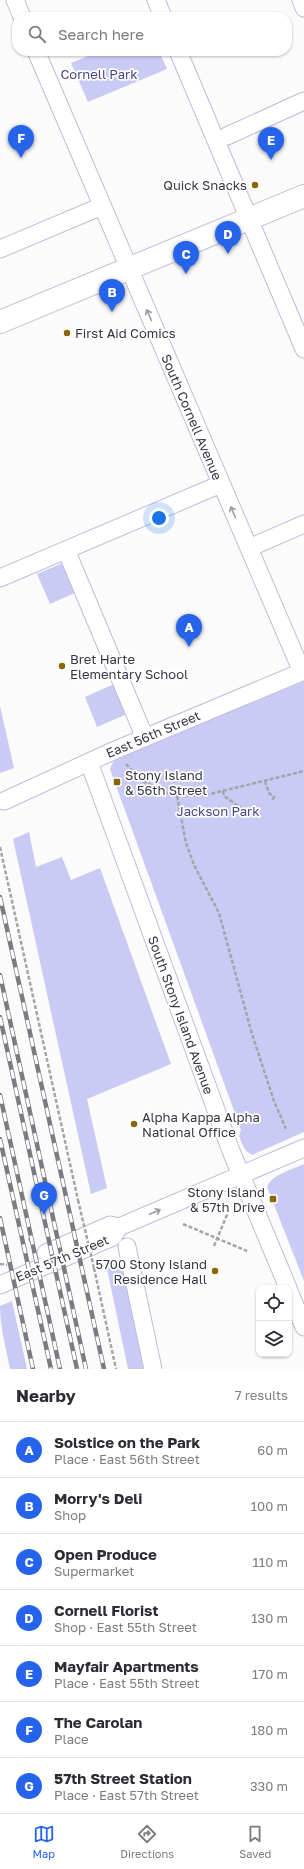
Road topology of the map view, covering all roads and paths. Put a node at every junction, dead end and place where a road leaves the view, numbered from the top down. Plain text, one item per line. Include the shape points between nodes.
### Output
1 (15, 0) edge
2 (156, 0) edge
3 (300, 0) edge
4 (304, 8) edge
5 (20, 12) edge
6 (161, 12) edge
7 (38, 56) edge
8 (180, 56) edge
9 (304, 101) edge
10 (227, 136) dead end
11 (304, 196) edge
12 (102, 206) junction
13 (248, 219) junction
14 (0, 249) edge
15 (129, 269) junction
16 (0, 322) edge
17 (304, 349) edge
18 (221, 484) junction
19 (304, 524) edge
20 (249, 548) junction
21 (66, 550) junction
22 (0, 578) edge
23 (303, 671) edge
24 (145, 738) junction
25 (88, 762) junction
26 (126, 764) dead end
27 (304, 771) edge
28 (265, 781) junction
29 (223, 791) junction
30 (177, 796) junction
31 (4, 800) dead end
32 (272, 800) dead end
33 (251, 815) dead end
34 (0, 846) edge
35 (286, 1129) dead end
36 (304, 1148) edge
37 (241, 1175) junction
38 (229, 1210) dead end
39 (183, 1224) dead end
40 (119, 1227) junction
41 (29, 1238) dead end
42 (217, 1239) junction
43 (31, 1242) dead end
44 (214, 1246) dead end
45 (127, 1247) dead end
46 (247, 1251) dead end
47 (0, 1273) edge
48 (0, 1284) edge
49 (287, 1285) edge
50 (292, 1298) edge
51 (304, 1327) edge
52 (116, 1369) edge
53 (153, 1369) edge

1 - 5 street
2 - 6 street
3 - 4 street
7 - 12 street, South Cornell Avenue
8 - 13 street
9 - 10 street
11 - 13 main road
12 - 14 street
12 - 15 street, South Cornell Avenue
13 - 15 main road
13 - 17 street
15 - 16 main road
18 -> 15 street, South Cornell Avenue
20 -> 18 street, South Cornell Avenue
18 - 21 street
19 - 20 street
20 - 23 street, South Cornell Avenue
21 - 22 street
21 - 24 street
23 - 24 street, East 56th Street
24 - 25 street, East 56th Street
25 - 31 street, East 56th Street via 69,773
25 - 37 street, South Stony Island Avenue
26 - 30 path via 141,780
27 - 28 path
28 - 29 path
28 - 32 path via 269,793 274,797
29 - 30 path via 206,795
29 - 33 path via 224,796
30 - 35 path via 186,843 219,913 252,1034 274,1102
34 - 52 path, bridge
36 - 37 street, East 57th Street
40 -> 37 street, East 57th Street
37 - 49 street, South Stony Island Avenue
38 - 42 path
39 - 42 path
40 - 47 street, East 57th Street via 110,1225
40 - 48 street, East 57th Street via 113,1237
41 - 43 path
42 - 44 path
42 - 46 path
45 - 53 street
50 - 51 street

